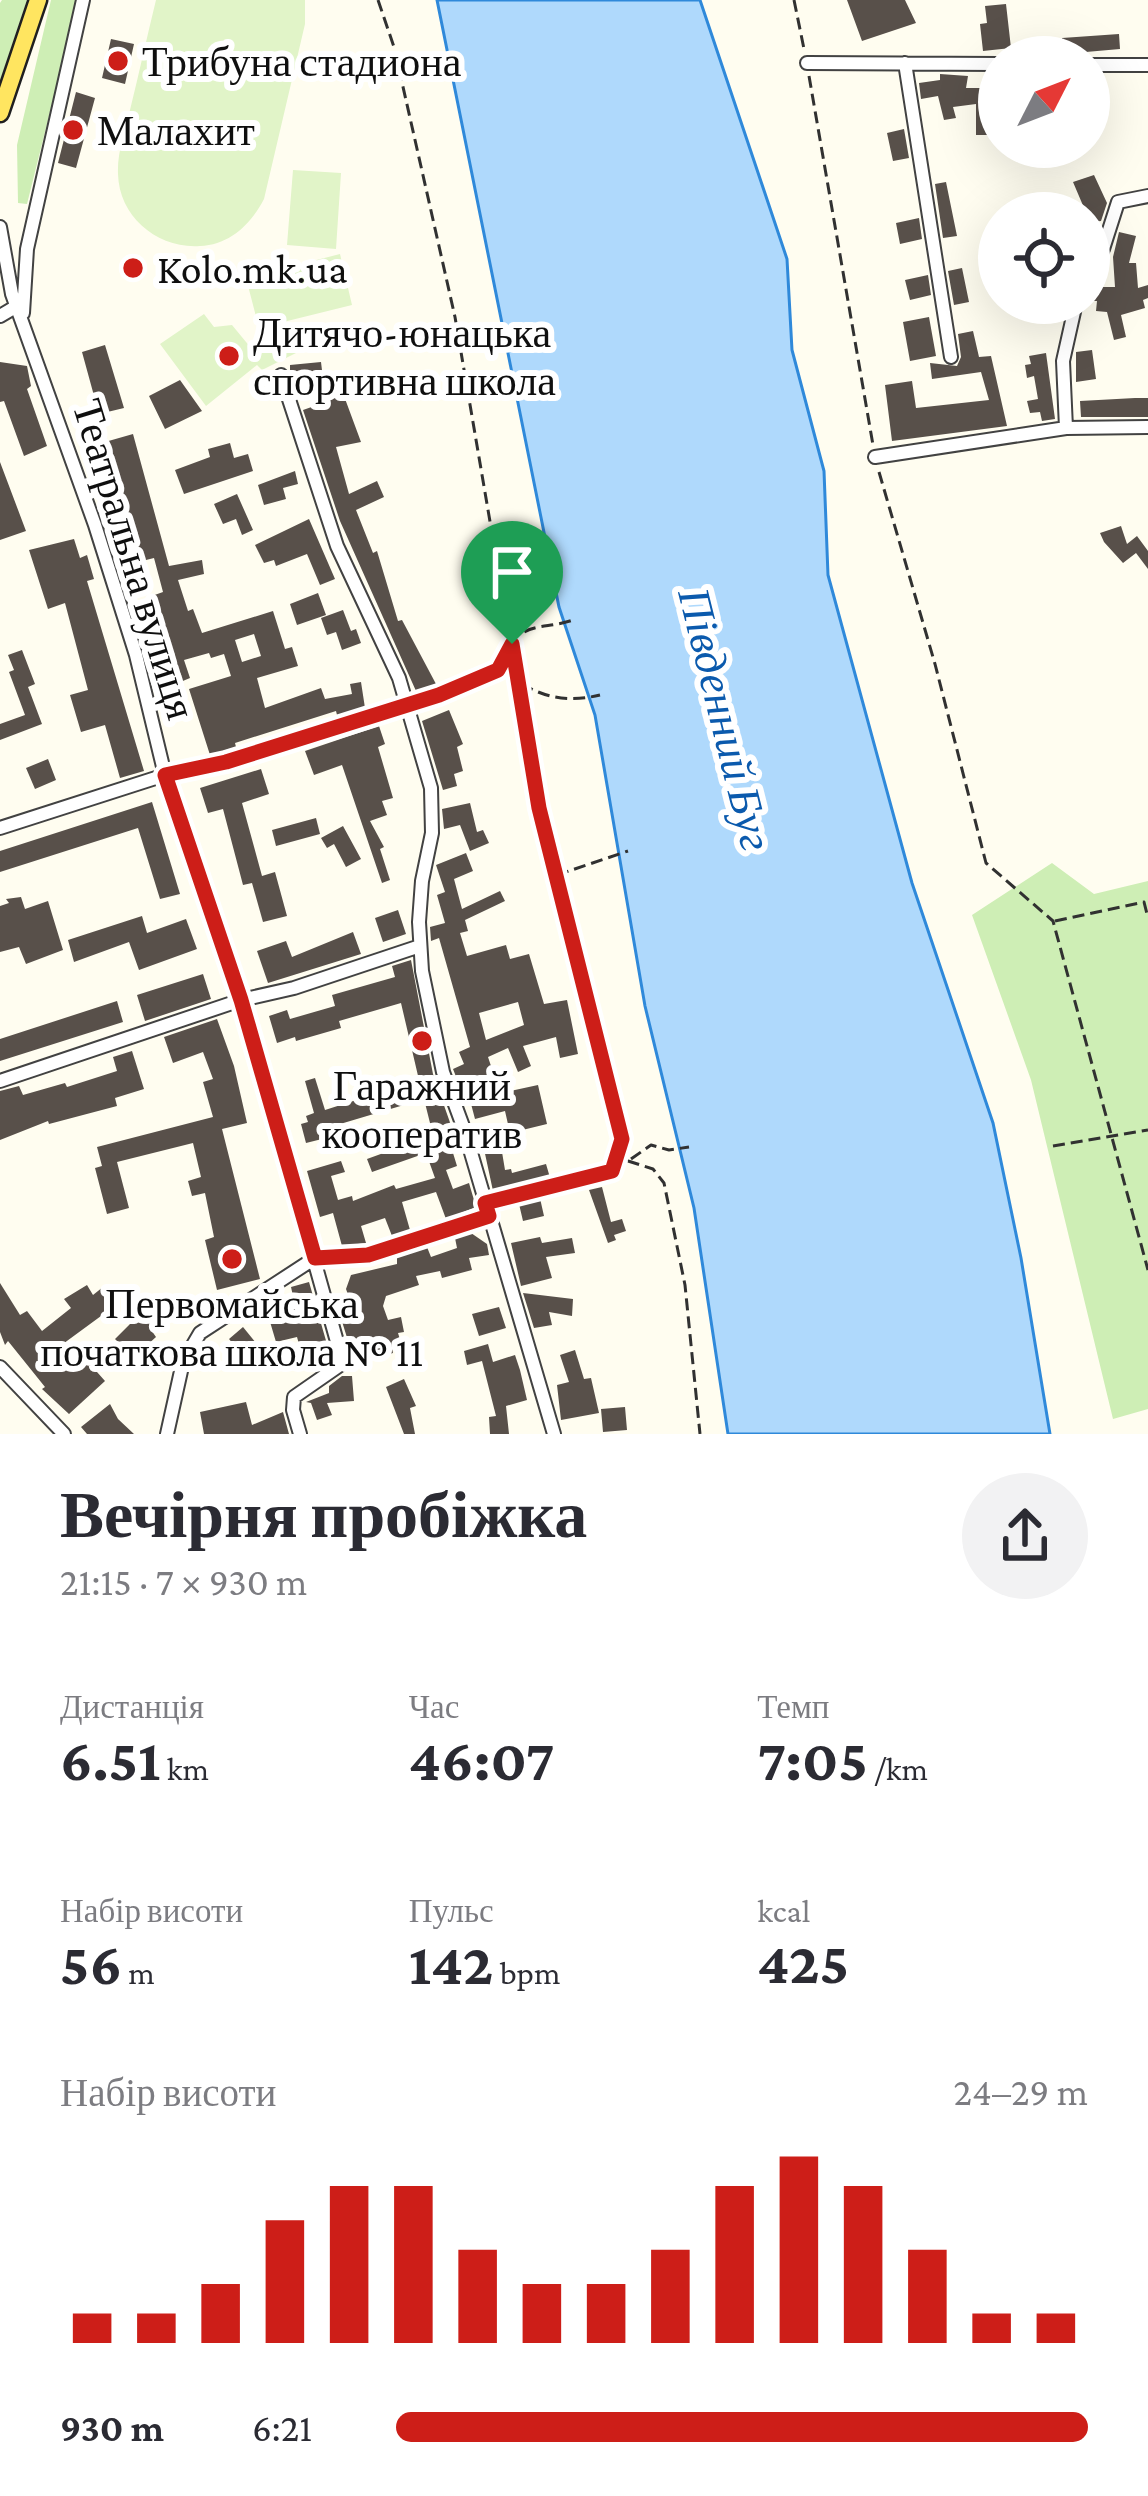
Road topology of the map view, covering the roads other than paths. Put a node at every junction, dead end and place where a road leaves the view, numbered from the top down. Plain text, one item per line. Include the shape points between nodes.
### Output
1 (38, 0) edge
2 (83, 0) edge
3 (807, 63) road end
4 (905, 63) junction
5 (978, 64) edge
6 (1110, 64) edge
7 (1148, 65) edge
8 (0, 113) edge
9 (1148, 196) edge
10 (0, 227) edge
11 (1110, 227) edge
12 (0, 280) edge
13 (15, 300) junction
14 (0, 316) edge
15 (23, 320) junction
16 (1072, 324) edge
17 (952, 357) dead end
18 (281, 375) dead end
19 (1148, 427) edge
20 (1066, 428) junction
21 (874, 457) road end
22 (498, 670) road end
23 (407, 706) junction
24 (165, 775) junction
25 (0, 828) edge
26 (421, 946) junction
27 (241, 1000) junction
28 (0, 1081) edge
29 (487, 1209) junction
30 (315, 1258) junction
31 (0, 1367) edge
32 (64, 1434) edge
33 (167, 1434) edge
34 (300, 1434) edge
35 (554, 1434) edge

1 - 8 main road
2 - 15 street via 27,249
3 - 4 street
4 - 5 street
4 - 17 street
6 - 7 street
9 - 11 street via 1118,202
10 - 13 street, Театральна вулиця
12 - 13 street, Театральна вулиця
13 - 14 street
13 - 15 street, Театральна вулиця
15 - 24 street, Театральна вулиця via 136,655
16 - 20 street
18 - 23 street via 331,529
19 - 20 street
20 - 21 street
22 - 23 street
23 - 24 street
23 - 26 street via 431,788
24 - 25 street
24 - 27 street, Театральна вулиця
26 - 27 street
26 - 29 street via 442,1072
27 - 28 street
27 - 30 street, Театральна вулиця
29 - 30 street via 368,1255
29 - 35 street
30 - 33 street via 200,1333 182,1361
30 - 34 street, Театральна вулиця via 344,1363 294,1397
31 - 32 street

